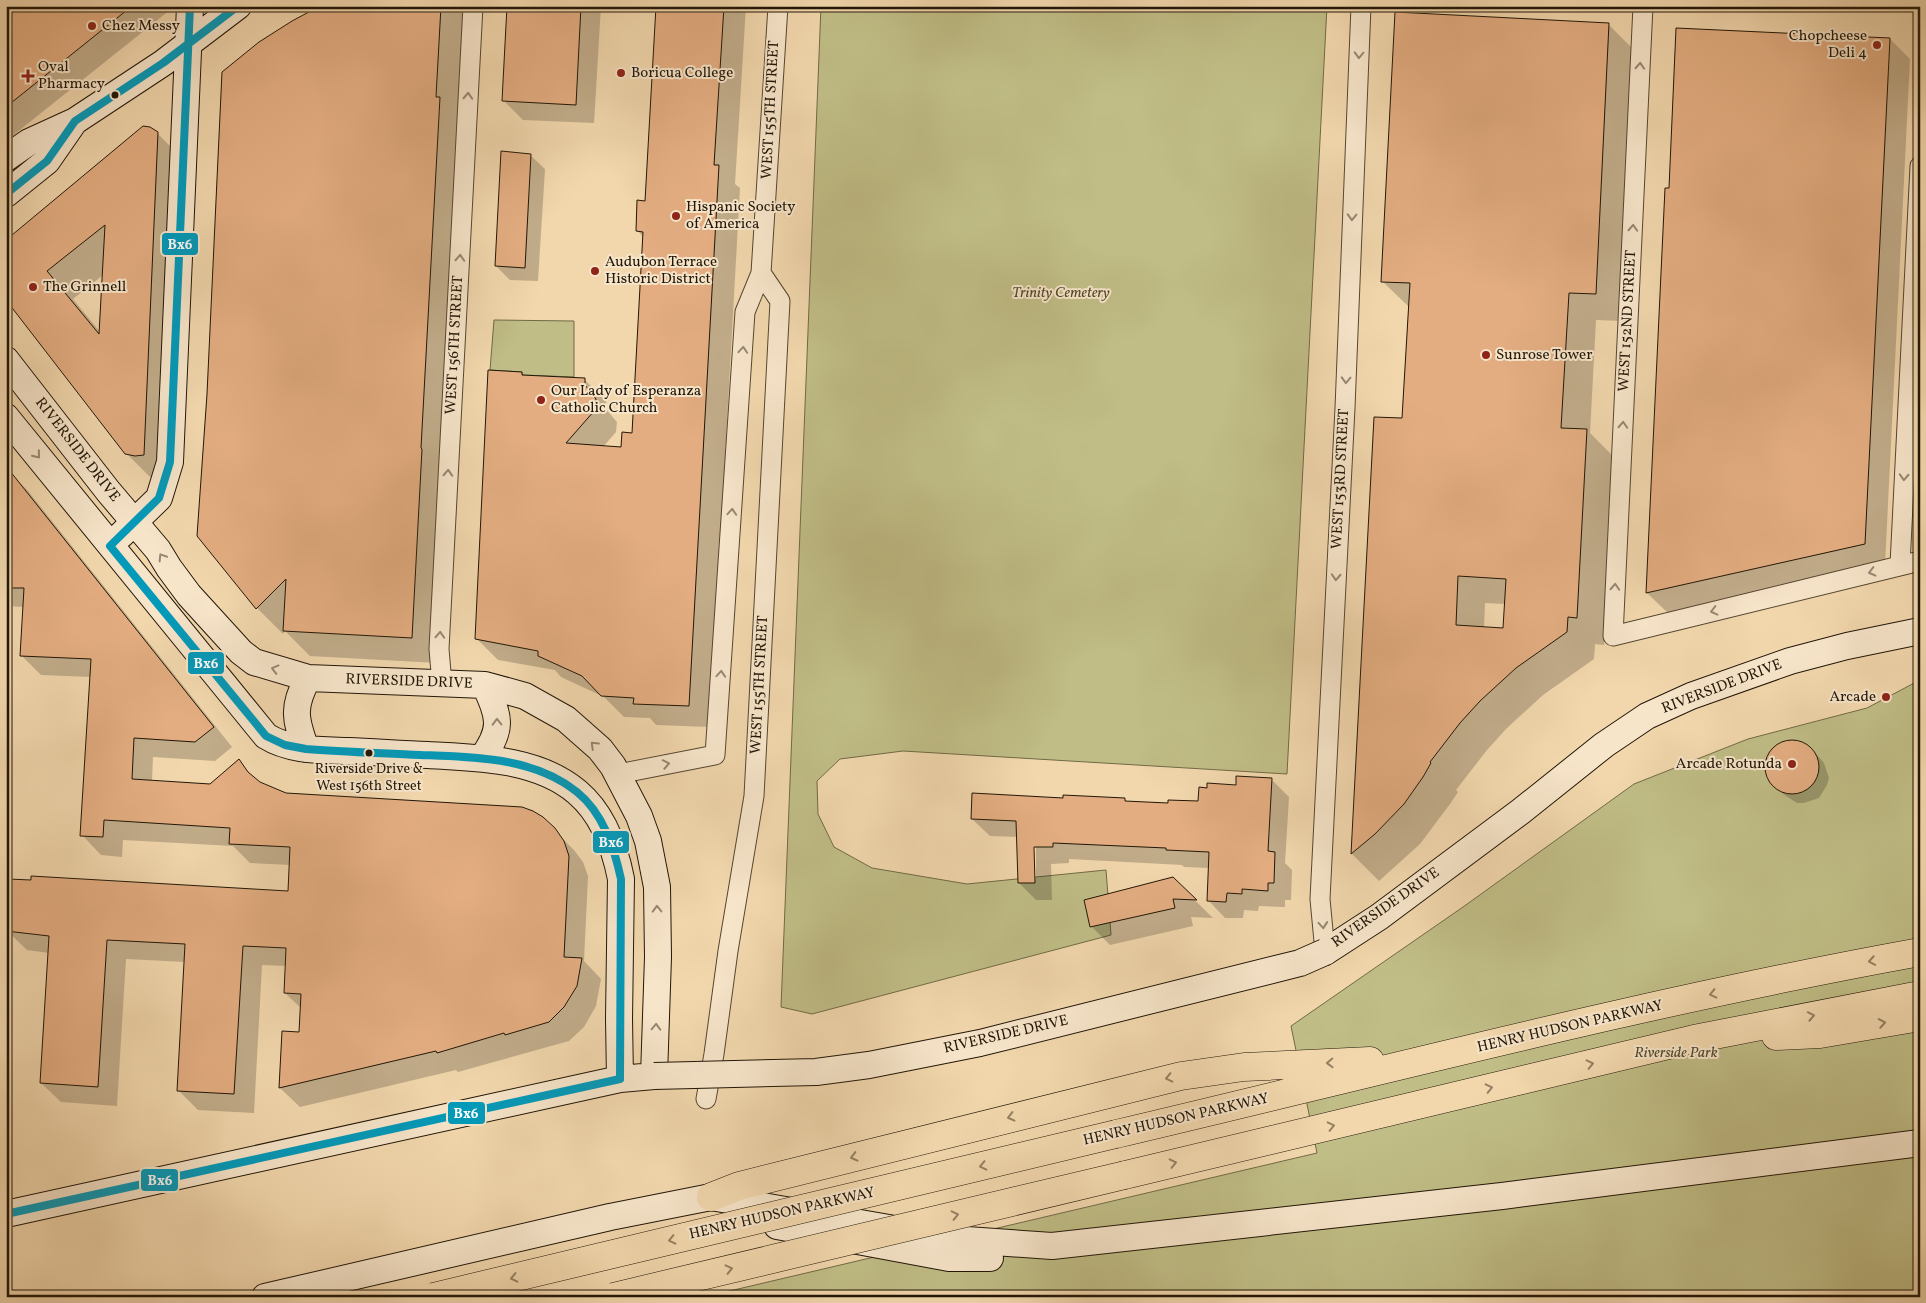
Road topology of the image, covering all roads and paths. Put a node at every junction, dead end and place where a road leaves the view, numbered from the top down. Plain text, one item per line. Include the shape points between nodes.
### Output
1 (190, 6) edge
2 (238, 6) edge
3 (473, 6) edge
4 (778, 6) edge
5 (1360, 6) edge
6 (1643, 6) edge
7 (188, 44) junction
8 (74, 121) junction
9 (6, 158) edge
10 (1920, 166) edge
11 (6, 194) edge
12 (761, 273) junction
13 (6, 360) edge
14 (6, 417) edge
15 (134, 523) junction
16 (110, 546) junction
17 (1920, 561) edge
18 (1900, 565) junction
19 (1920, 631) edge
20 (308, 678) junction
21 (442, 684) junction
22 (485, 685) junction
23 (306, 749) junction
24 (482, 758) junction
25 (618, 774) junction
26 (1325, 952) junction
27 (1920, 952) edge
28 (1920, 995) edge
29 (1920, 1018) edge
30 (1694, 1039) junction
31 (1432, 1059) junction
32 (654, 1076) junction
33 (620, 1079) junction
34 (706, 1099) dead end
35 (1920, 1143) edge
36 (711, 1197) junction
37 (656, 1208) junction
38 (6, 1214) edge
39 (1052, 1246) junction
40 (265, 1297) edge
41 (433, 1297) edge
42 (613, 1297) edge

1 - 7 main road
2 - 7 main road
21 -> 3 street, WEST 156TH STREET via 439,649
4 - 12 street, WEST 155TH STREET
5 -> 26 street, WEST 153RD STREET via 1345,408 1320,899
18 -> 6 street, WEST 152ND STREET via 1613,636
7 - 8 main road
7 - 15 main road via 170,462 158,498
8 - 9 main road via 29,142
8 - 11 main road via 47,161
10 -> 18 street
25 -> 12 street, WEST 155TH STREET via 715,755 745,312
12 - 34 street, WEST 155TH STREET via 780,301 754,796
13 - 15 main road, RIVERSIDE DRIVE
14 -> 16 main road
15 - 16 main road
20 -> 15 main road, RIVERSIDE DRIVE via 269,668 241,652 189,595 158,550
16 - 23 main road via 266,736 275,742
17 - 18 street
19 - 26 main road, RIVERSIDE DRIVE via 1790,661 1691,696 1647,716 1604,745 1412,892
20 - 21 main road, RIVERSIDE DRIVE
20 - 23 main road via 299,694 296,713
21 - 22 main road, RIVERSIDE DRIVE
24 -> 22 main road via 493,744 498,725
25 -> 22 main road, RIVERSIDE DRIVE via 600,749 566,719 526,696
23 - 24 main road
24 - 33 main road via 546,773 578,793 602,824 618,861 621,879
32 -> 25 main road, RIVERSIDE DRIVE via 657,887 648,841
26 - 32 main road, RIVERSIDE DRIVE, bridge via 1300,963 980,1043 869,1065 816,1072
27 -> 31 highway, HENRY HUDSON PARKWAY via 1771,980
30 -> 28 highway
30 -> 29 highway via 1820,1034
42 -> 30 highway, bridge
31 -> 36 highway via 1212,1070 777,1176
31 -> 41 highway, HENRY HUDSON PARKWAY, bridge
32 - 33 main road, RIVERSIDE DRIVE
33 - 38 main road, RIVERSIDE DRIVE
35 - 39 main road via 1502,1196
36 - 37 main road
36 - 39 main road via 952,1239
37 - 39 main road via 698,1210 949,1258 1015,1256
37 - 40 main road

